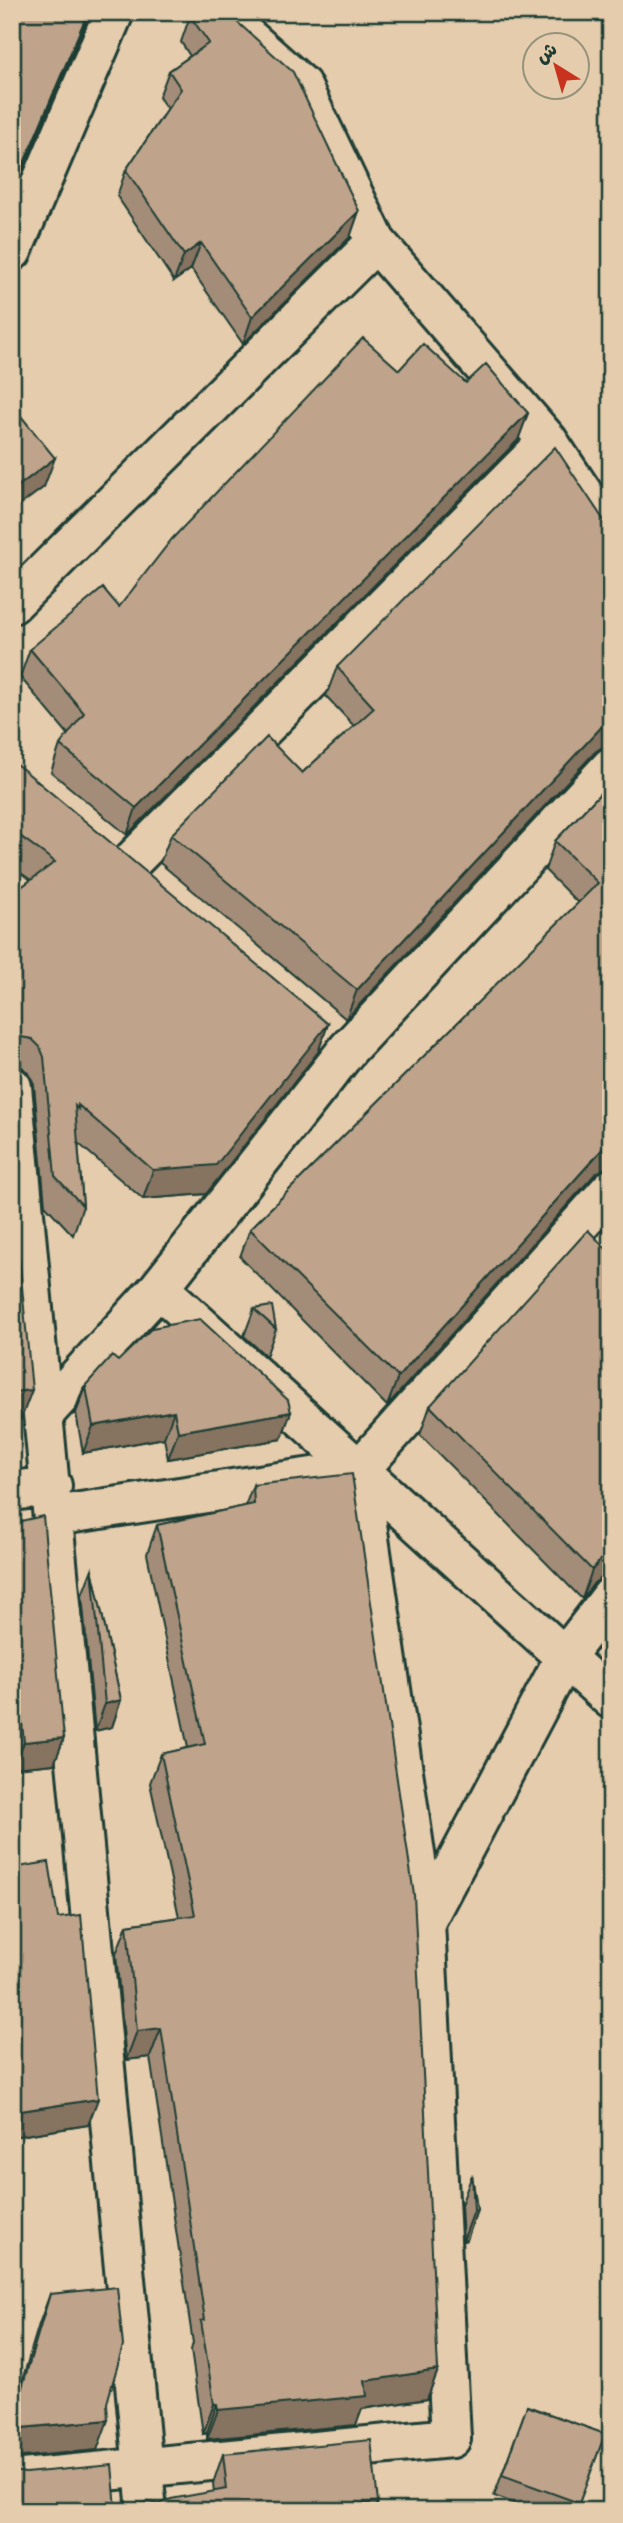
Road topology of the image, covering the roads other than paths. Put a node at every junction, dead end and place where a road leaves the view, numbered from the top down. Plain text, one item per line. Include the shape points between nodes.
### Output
1 (114, 12) edge
2 (219, 12) edge
3 (376, 242) junction
4 (12, 251) edge
5 (548, 441) junction
6 (611, 536) edge
7 (12, 604) edge
8 (611, 767) edge
9 (159, 891) edge
10 (317, 1023) edge
11 (348, 1049) junction
12 (12, 1087) edge
13 (611, 1189) edge
14 (159, 1288) junction
15 (44, 1414) junction
16 (359, 1469) junction
17 (12, 1491) edge
18 (53, 1501) junction
19 (611, 1597) edge
20 (565, 1657) junction
21 (611, 1699) edge
22 (425, 1922) junction
23 (143, 2468) junction
24 (12, 2480) edge
25 (147, 2511) edge

1 - 4 street
2 - 3 street via 301,85
3 - 5 street
3 - 7 street
5 - 6 street
5 - 9 street via 117,856
8 - 11 street
10 - 11 street
11 - 14 street
12 - 15 street
13 - 16 street
14 - 15 street
14 - 16 street
15 - 18 street
16 - 18 street
16 - 20 street
16 - 22 street
17 - 18 street
18 - 23 street
19 - 20 street
20 - 21 street
20 - 22 street
22 - 23 street via 451,2438
23 - 24 street
23 - 25 street

